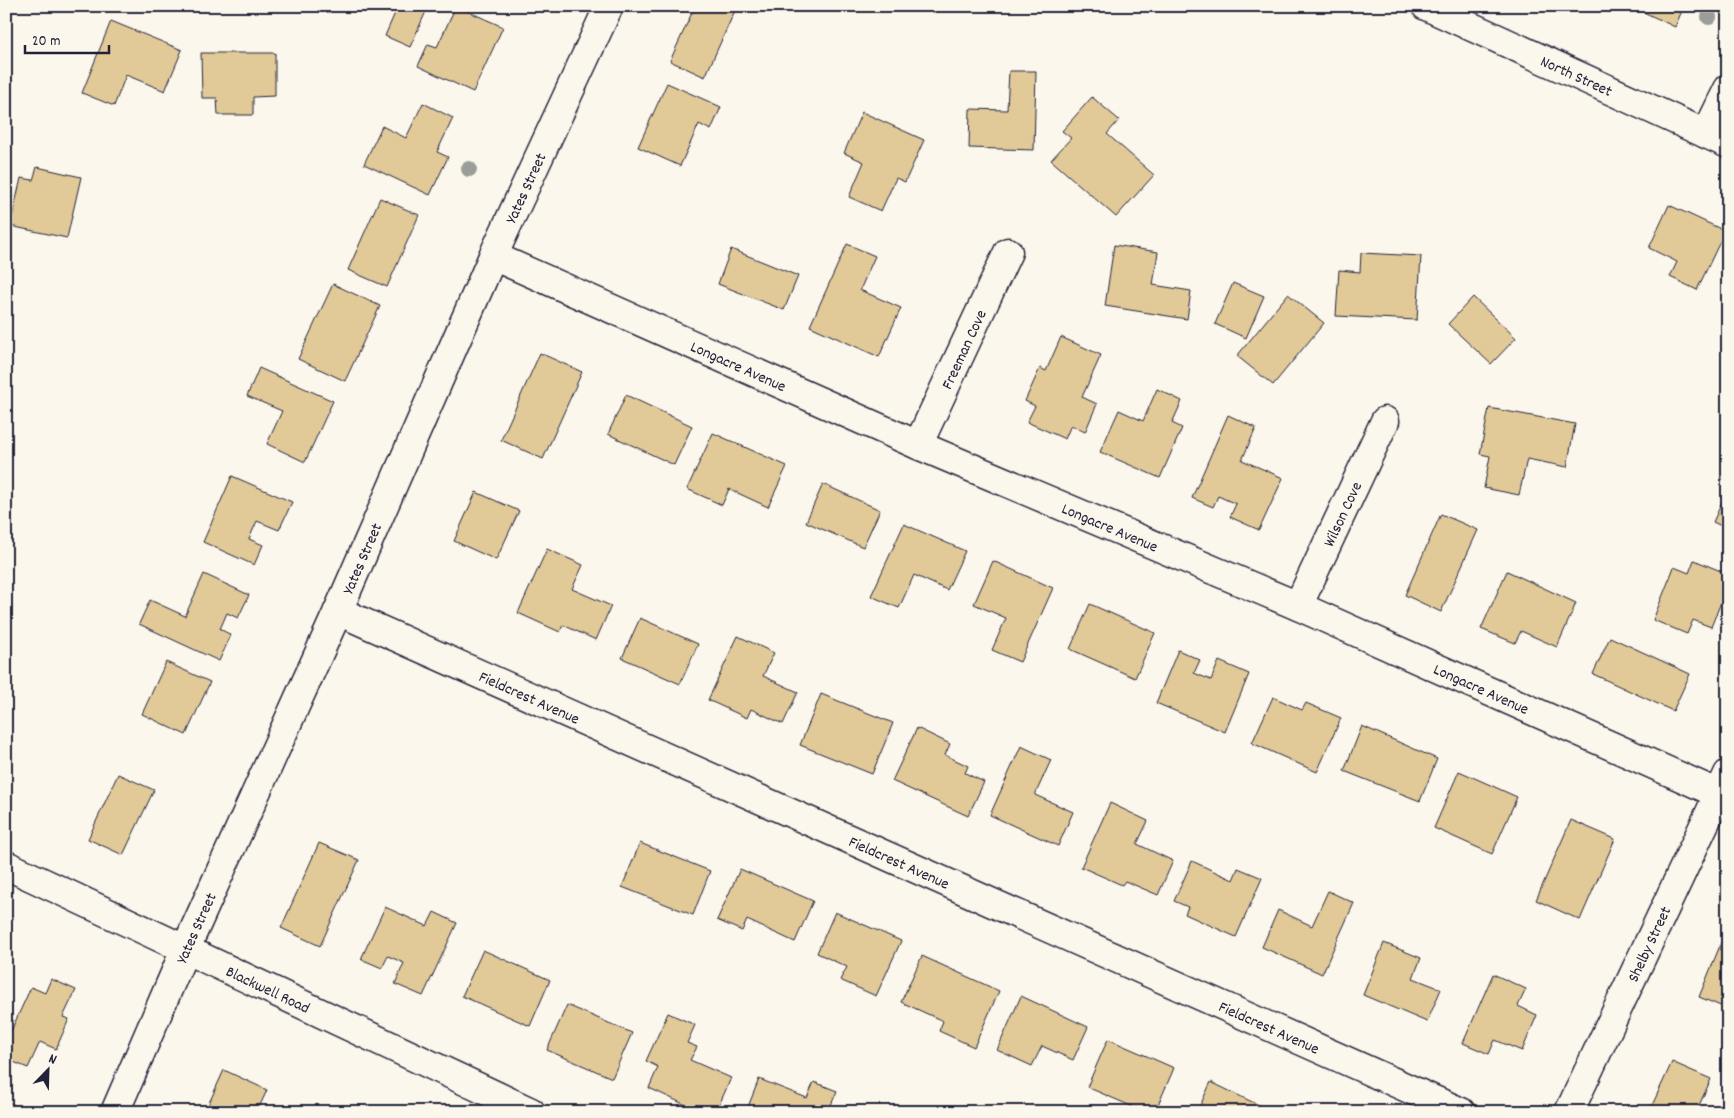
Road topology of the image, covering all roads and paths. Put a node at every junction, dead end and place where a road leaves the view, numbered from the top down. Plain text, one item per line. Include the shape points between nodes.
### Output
1 (609, 6) edge
2 (1426, 6) edge
3 (1728, 89) edge
4 (1717, 139) edge
5 (1008, 252) dead end
6 (493, 256) junction
7 (1385, 421) dead end
8 (918, 445) junction
9 (1298, 606) junction
10 (338, 611) junction
11 (1725, 789) edge
12 (6, 865) edge
13 (185, 950) junction
14 (115, 1112) edge
15 (531, 1112) edge
16 (1461, 1112) edge
17 (1569, 1112) edge

1 - 6 street, Yates Street
2 - 4 street, North Street
3 - 4 street
5 - 8 street, Freeman Cove
6 - 8 street, Longacre Avenue
6 - 10 street, Yates Street
7 - 9 street, Wilson Cove
8 - 9 street, Longacre Avenue
9 - 11 street, Longacre Avenue
10 - 13 street, Yates Street
10 - 16 street, Fieldcrest Avenue
11 - 17 street, Shelby Street
12 - 13 street, Blackwell Road
13 - 14 street, Yates Street
13 - 15 street, Blackwell Road

